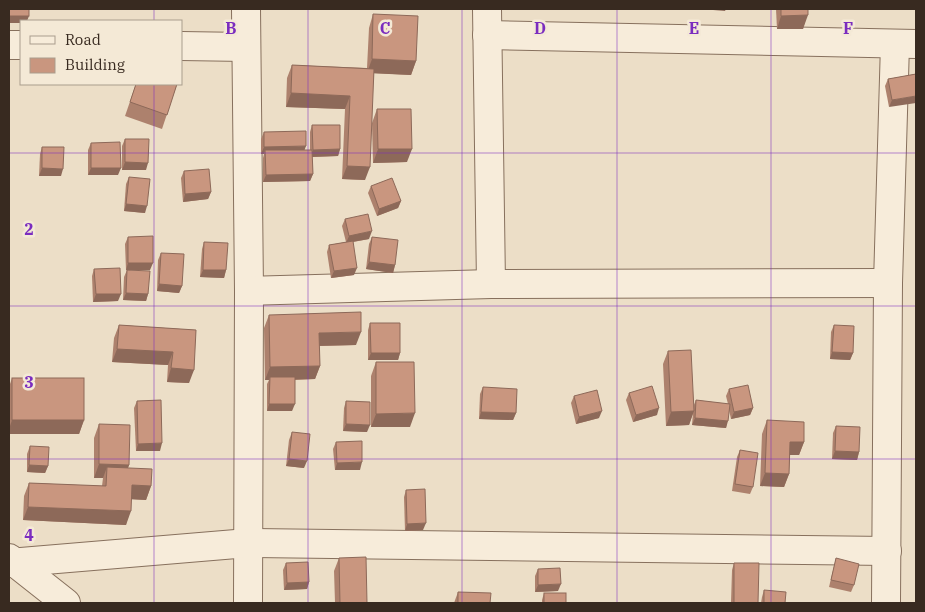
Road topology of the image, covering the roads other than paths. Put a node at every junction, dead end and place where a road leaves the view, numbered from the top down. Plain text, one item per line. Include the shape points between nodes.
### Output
1 (246, 9) edge
2 (487, 22) edge
3 (906, 44) edge
4 (182, 46) edge
5 (246, 47) junction
6 (888, 283) junction
7 (492, 284) junction
8 (249, 291) junction
9 (248, 544) junction
10 (887, 551) junction
11 (10, 561) edge
12 (66, 603) edge
13 (248, 603) edge
14 (886, 603) edge

1 - 5 street
2 - 3 street
2 - 7 street
3 - 6 street
4 - 5 street
5 - 8 street
6 - 7 street
6 - 10 street
7 - 8 street
8 - 9 street
9 - 10 street
9 - 11 street
9 - 13 street
10 - 14 street
11 - 12 street

